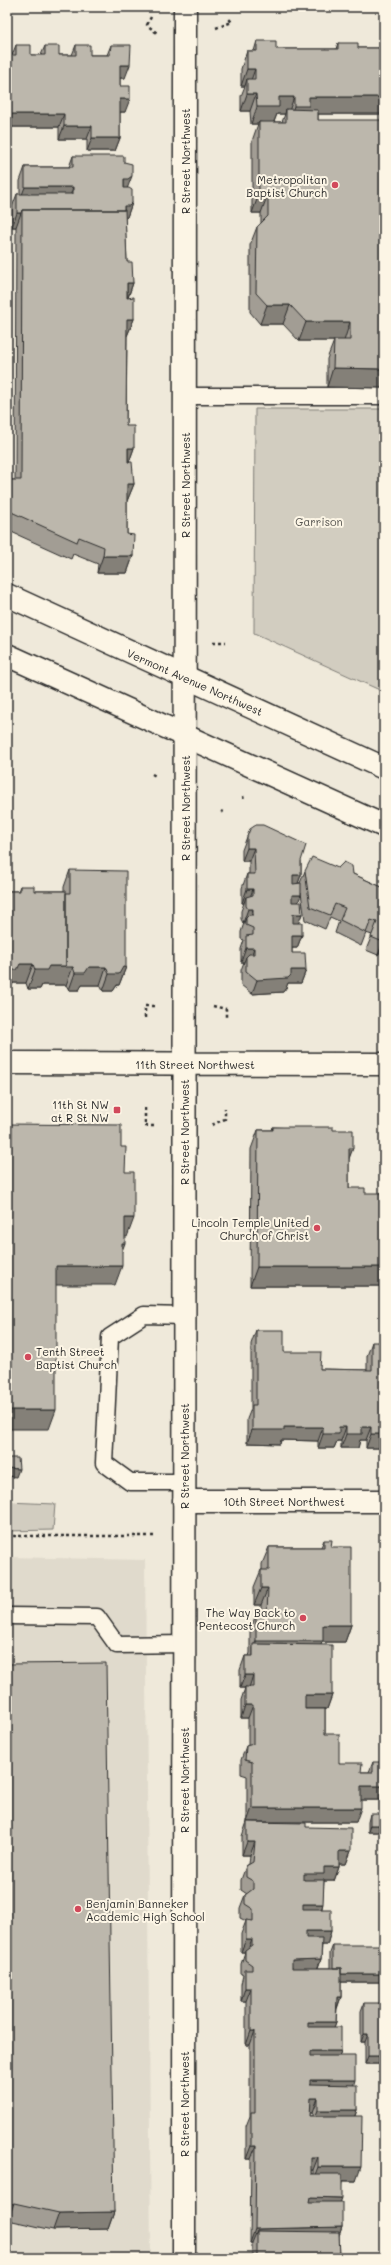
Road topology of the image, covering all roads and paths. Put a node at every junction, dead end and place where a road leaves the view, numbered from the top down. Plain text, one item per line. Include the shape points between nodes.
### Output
1 (185, 7) edge
2 (151, 17) dead end
3 (228, 18) dead end
4 (216, 28) dead end
5 (164, 31) dead end
6 (185, 396) junction
7 (384, 396) edge
8 (7, 596) edge
9 (212, 642) dead end
10 (226, 642) dead end
11 (7, 655) edge
12 (184, 677) junction
13 (185, 735) junction
14 (384, 768) edge
15 (243, 796) dead end
16 (244, 801) dead end
17 (221, 811) dead end
18 (226, 814) dead end
19 (384, 826) edge
20 (211, 1005) dead end
21 (162, 1006) dead end
22 (146, 1018) dead end
23 (226, 1018) dead end
24 (7, 1064) edge
25 (184, 1064) junction
26 (384, 1064) edge
27 (146, 1108) dead end
28 (224, 1108) dead end
29 (211, 1125) dead end
30 (161, 1126) dead end
31 (184, 1316) junction
32 (184, 1492) junction
33 (384, 1501) edge
34 (7, 1536) edge
35 (157, 1536) dead end
36 (7, 1616) edge
37 (184, 1644) junction
38 (184, 2258) edge

1 - 6 main road, R Street Northwest
2 - 5 path via 146,25 157,33
3 - 4 path via 232,22
6 - 7 lane
6 - 12 main road, R Street Northwest
8 - 12 main road, Vermont Avenue Northwest
9 - 10 path
11 - 13 main road
12 - 13 main road, R Street Northwest
12 - 14 main road, Vermont Avenue Northwest
13 - 19 main road
13 - 25 main road, R Street Northwest
15 - 16 path
17 - 18 path
20 - 23 path via 226,1009
21 - 22 path via 146,1006
24 - 25 main road, 11th Street Northwest
25 - 26 main road, 11th Street Northwest
25 - 31 main road, R Street Northwest
27 - 30 path via 145,1126
28 - 29 path via 224,1119
31 - 32 main road, R Street Northwest
31 - 32 lane via 144,1315 110,1337 104,1463 130,1482
32 - 33 main road, 10th Street Northwest
32 - 37 main road, R Street Northwest
34 - 35 path
36 - 37 lane via 97,1617 117,1645
37 - 38 main road, R Street Northwest

